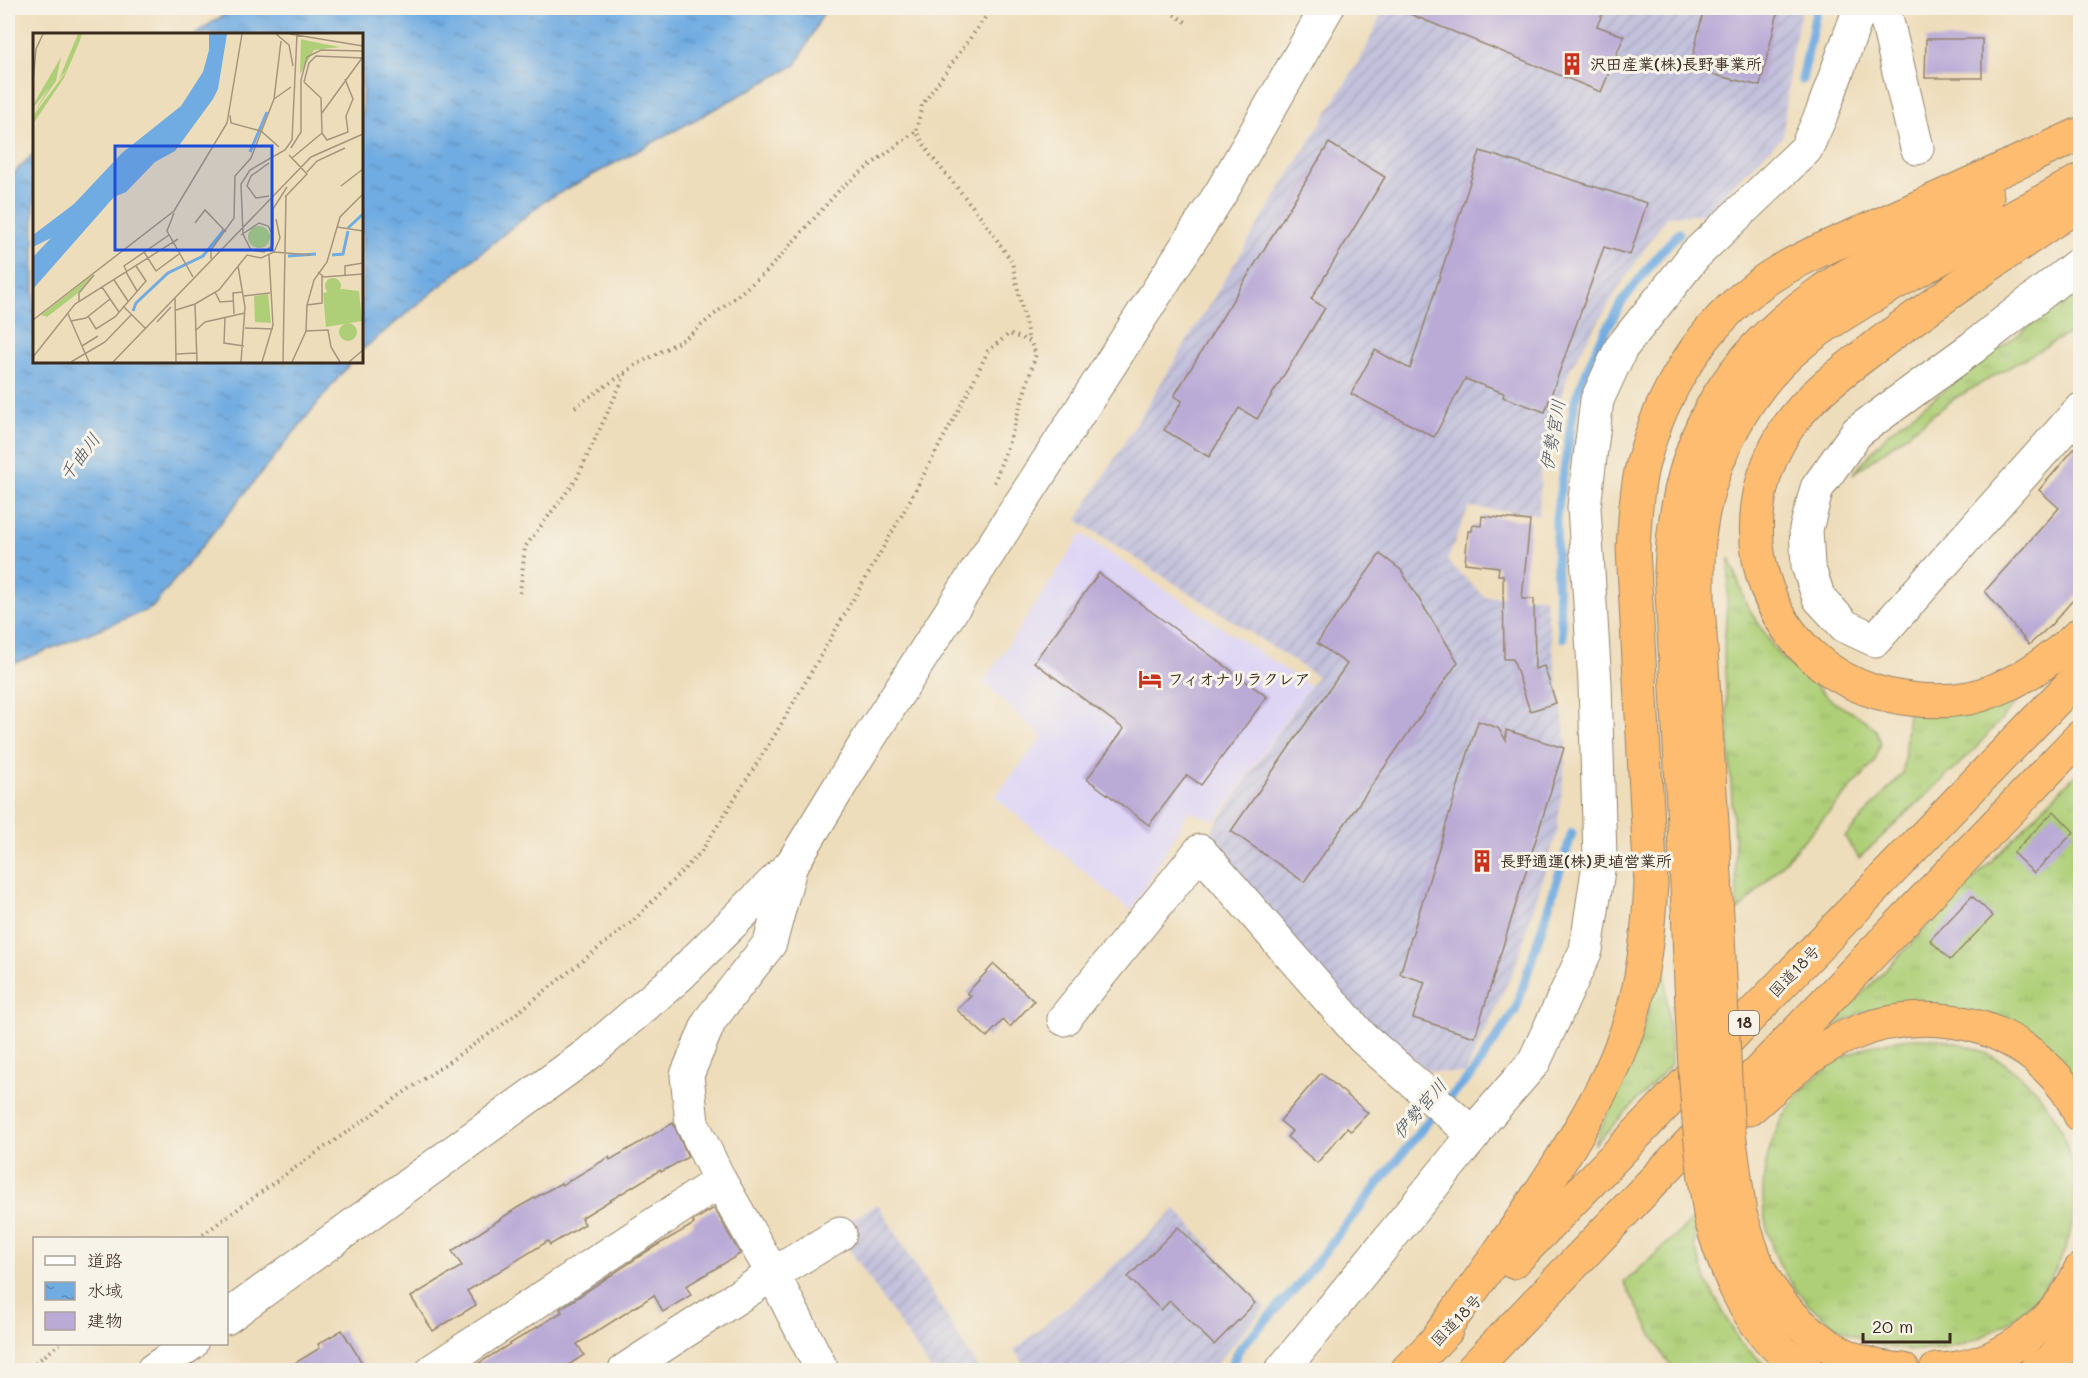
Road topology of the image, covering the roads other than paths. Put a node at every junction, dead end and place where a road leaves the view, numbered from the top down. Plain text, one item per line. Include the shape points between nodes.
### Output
1 (1327, 8) edge
2 (1860, 8) edge
3 (1884, 8) edge
4 (2080, 134) edge
5 (2080, 145) edge
6 (1917, 148) dead end
7 (2080, 181) edge
8 (2080, 203) edge
9 (2080, 263) edge
10 (2080, 410) edge
11 (2080, 634) edge
12 (2080, 675) edge
13 (2080, 737) edge
14 (1700, 859) junction
15 (792, 864) junction
16 (1064, 1019) dead end
17 (2080, 1115) edge
18 (1464, 1126) junction
19 (720, 1180) junction
20 (1726, 1217) junction
21 (840, 1234) dead end
22 (1585, 1253) junction
23 (2080, 1270) edge
24 (773, 1274) junction
25 (228, 1316) edge
26 (2080, 1331) edge
27 (190, 1345) edge
28 (1431, 1347) junction
29 (638, 1367) edge
30 (153, 1371) edge
31 (433, 1371) edge
32 (822, 1371) edge
33 (1282, 1371) edge
34 (1407, 1371) edge
35 (1472, 1371) edge
36 (1807, 1371) edge
37 (1903, 1371) edge
38 (1936, 1371) edge
39 (2036, 1371) edge

1 - 15 street via 1222,191
2 - 18 street via 1806,149 1695,255 1621,348 1597,400 1584,507 1600,857 1586,950 1534,1062 1483,1121
3 - 6 street
4 - 28 highway via 1835,244 1764,282 1714,327 1671,388 1655,423 1636,502 1634,548 1651,884 1649,927 1635,1002 1603,1087 1576,1136 1525,1217
5 - 14 highway via 1823,290 1762,340 1716,400 1686,466 1672,532 1671,607
7 - 14 highway via 1870,297 1802,342 1774,369 1733,427 1707,495 1700,531
8 - 11 highway via 1929,306 1809,400 1787,428 1769,462 1758,497 1756,532 1760,567 1770,600 1786,629 1809,655 1870,691 1902,699 1970,698 2030,672
9 - 10 street via 1857,432 1817,488 1806,529 1808,566 1819,598 1845,626 1875,640
12 - 28 highway, 国道18号 / 18
13 - 22 highway
14 - 20 highway, bridge via 1727,1118
15 - 19 street via 770,943 710,1020 687,1075 692,1123
15 - 25 street via 679,976 588,1054
16 - 18 street via 1200,851 1362,1037
17 - 22 highway via 2058,1079 2012,1040 1982,1027 1946,1019 1875,1025 1816,1053
18 - 33 street
19 - 24 street
19 - 31 street
20 - 36 highway via 1722,1256 1737,1292 1756,1323 1781,1351
20 - 37 highway via 1752,1252 1769,1287 1816,1337 1846,1355
21 - 24 street
22 - 35 highway
23 - 38 highway via 2059,1306 2036,1330 2009,1349 1976,1364
24 - 29 street
24 - 32 street
26 - 39 highway
27 - 30 street
28 - 34 highway, 国道18号 / 18

